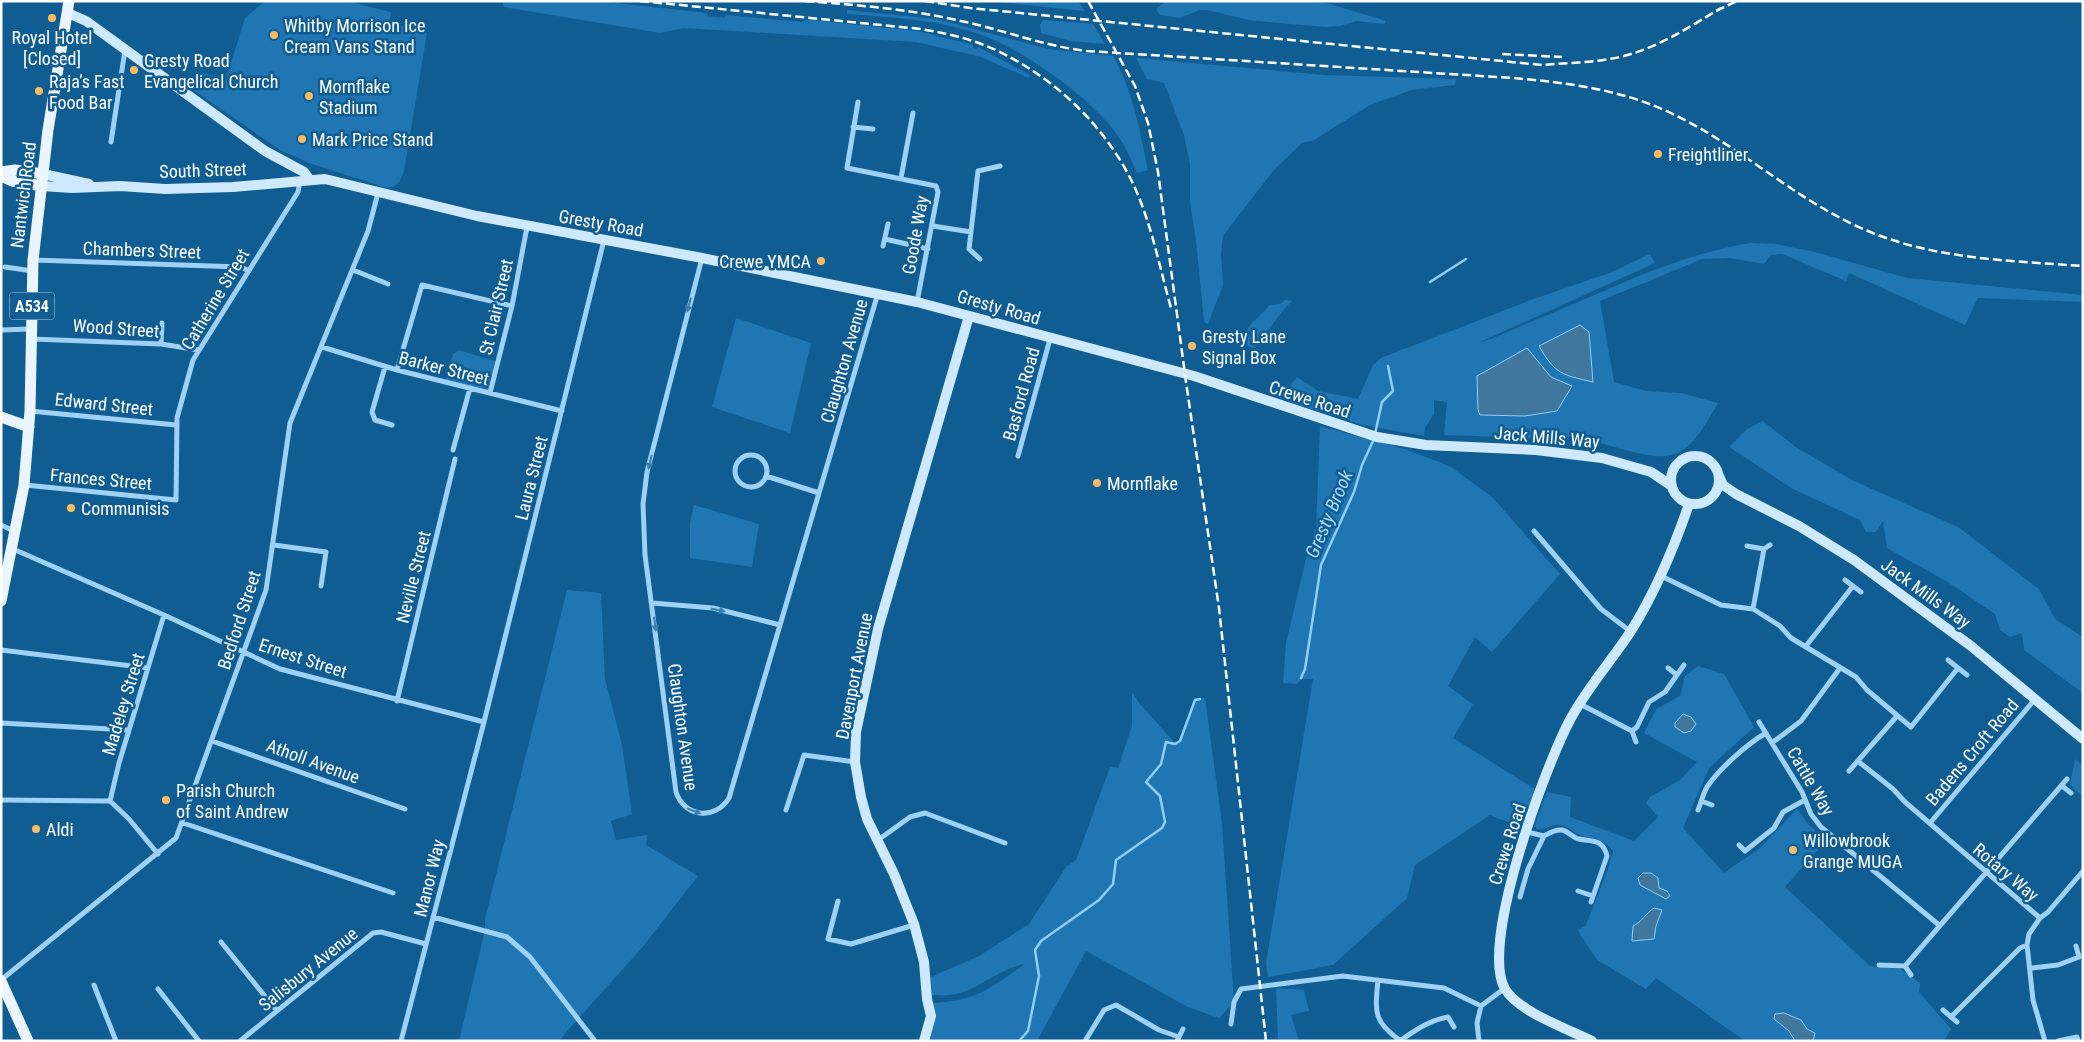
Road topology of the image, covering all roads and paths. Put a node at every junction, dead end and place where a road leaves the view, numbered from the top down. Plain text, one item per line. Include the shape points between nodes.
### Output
1 (68, 7) edge
2 (125, 50) junction
3 (858, 102) dead end
4 (913, 113) dead end
5 (853, 126) junction
6 (874, 130) dead end
7 (111, 142) dead end
8 (1000, 166) dead end
9 (1, 172) edge
10 (43, 174) junction
11 (1, 176) edge
12 (901, 178) junction
13 (304, 180) junction
14 (42, 186) junction
15 (98, 186) junction
16 (378, 193) junction
17 (888, 224) dead end
18 (934, 226) junction
19 (527, 227) junction
20 (972, 232) junction
21 (885, 239) junction
22 (604, 240) junction
23 (884, 246) dead end
24 (928, 249) junction
25 (702, 258) junction
26 (980, 259) dead end
27 (33, 266) junction
28 (5, 267) dead end
29 (249, 270) junction
30 (353, 270) junction
31 (388, 284) dead end
32 (878, 293) junction
33 (917, 302) junction
34 (512, 306) junction
35 (969, 316) junction
36 (162, 323) dead end
37 (1, 330) edge
38 (32, 334) junction
39 (1050, 339) junction
40 (161, 344) junction
41 (322, 347) junction
42 (198, 350) junction
43 (385, 367) junction
44 (397, 370) junction
45 (1173, 370) joint
46 (470, 388) junction
47 (490, 393) junction
48 (30, 411) junction
49 (562, 411) junction
50 (1, 417) edge
51 (176, 425) junction
52 (392, 425) dead end
53 (29, 427) junction
54 (1439, 446) joint
55 (453, 450) dead end
56 (1018, 456) dead end
57 (455, 459) dead end
58 (1675, 468) junction
59 (1651, 472) junction
60 (766, 476) junction
61 (1719, 476) junction
62 (24, 485) junction
63 (1672, 486) junction
64 (819, 493) junction
65 (1715, 493) junction
66 (1736, 494) junction
67 (176, 500) joint
68 (1689, 504) junction
69 (1, 525) edge
70 (1534, 531) dead end
71 (16, 532) junction
72 (274, 545) junction
73 (1770, 545) dead end
74 (1746, 546) dead end
75 (13, 549) junction
76 (1764, 549) junction
77 (1661, 576) junction
78 (1845, 580) dead end
79 (321, 586) dead end
80 (1853, 586) junction
81 (1861, 592) dead end
82 (1, 602) edge
83 (652, 603) junction
84 (1753, 609) junction
85 (164, 615) junction
86 (780, 625) junction
87 (1630, 631) junction
88 (1806, 646) junction
89 (1, 650) edge
90 (244, 653) junction
91 (1948, 660) dead end
92 (1684, 665) dead end
93 (148, 668) junction
94 (1668, 668) dead end
95 (1840, 668) junction
96 (1958, 668) junction
97 (1677, 675) junction
98 (1968, 675) dead end
99 (2036, 698) junction
100 (397, 701) junction
101 (1579, 704) junction
102 (1897, 716) junction
103 (484, 722) junction
104 (1759, 722) dead end
105 (1, 724) edge
106 (128, 730) junction
107 (1632, 732) junction
108 (1766, 733) junction
109 (2083, 739) edge
110 (212, 741) junction
111 (1636, 742) dead end
112 (1772, 742) junction
113 (855, 762) junction
114 (1859, 762) junction
115 (1849, 771) dead end
116 (2067, 779) dead end
117 (2062, 786) junction
118 (2071, 793) dead end
119 (1, 800) edge
120 (1805, 800) junction
121 (110, 801) junction
122 (1701, 801) junction
123 (1712, 805) dead end
124 (405, 809) dead end
125 (786, 810) dead end
126 (1698, 810) dead end
127 (182, 823) junction
128 (1930, 823) junction
129 (1527, 832) junction
130 (1544, 836) junction
131 (878, 840) junction
132 (1006, 843) dead end
133 (1739, 845) dead end
134 (158, 854) junction
135 (2083, 871) edge
136 (1986, 872) junction
137 (1578, 891) dead end
138 (393, 893) dead end
139 (1593, 896) junction
140 (1520, 897) dead end
141 (838, 901) dead end
142 (1591, 902) dead end
143 (433, 917) junction
144 (2040, 918) junction
145 (914, 924) junction
146 (1939, 925) junction
147 (221, 942) dead end
148 (426, 944) junction
149 (2027, 945) junction
150 (2076, 946) dead end
151 (1879, 965) dead end
152 (1905, 966) junction
153 (2032, 968) junction
154 (1911, 975) dead end
155 (1378, 980) junction
156 (2, 984) edge
157 (94, 985) dead end
158 (1505, 988) junction
159 (158, 990) dead end
160 (1481, 1006) junction
161 (1944, 1010) dead end
162 (277, 1011) junction
163 (1951, 1017) junction
164 (1957, 1022) dead end
165 (1231, 1024) dead end
166 (1454, 1027) dead end
167 (1183, 1029) dead end
168 (1178, 1039) edge
169 (1401, 1040) edge
170 (28, 1041) edge
171 (116, 1041) edge
172 (199, 1041) edge
173 (240, 1041) edge
174 (401, 1041) edge
175 (595, 1041) edge
176 (924, 1041) edge
177 (1085, 1041) edge
178 (1479, 1041) edge
179 (1592, 1041) edge
180 (2046, 1041) edge
181 (2058, 1041) edge
182 (2078, 1041) edge

1 - 2 main road
1 - 10 main road, Nantwich Road / A534
2 - 7 street
2 - 13 main road via 266,151 304,172
3 - 5 street, Goode Way
4 - 12 street
5 - 6 street
5 - 12 street, Goode Way via 847,168
8 - 20 street via 978,171
9 - 10 main road via 15,170
10 - 14 main road, Nantwich Road / A534
10 - 15 main road, South Street
11 - 14 main road
12 - 18 street, Goode Way via 936,186
13 - 15 main road, South Street via 165,189
13 - 16 main road, Gresty Road via 325,179
13 - 29 street, Catherine Street
14 - 15 main road, South Street
14 - 27 main road, Nantwich Road / A534
16 - 19 main road, Gresty Road
16 - 30 street, Bedford Street
17 - 21 street
18 - 20 street
18 - 24 street, Goode Way
19 - 22 main road, Gresty Road
19 - 34 street, St Clair Street
20 - 26 street via 969,249
21 - 23 street
21 - 24 street
22 - 25 main road, Gresty Road
22 - 49 street, Laura Street
24 - 33 street, Goode Way
25 - 32 main road, Gresty Road
25 -> 83 street, Claughton Avenue via 647,472 643,504 645,555
27 - 28 street, Chambers Street
27 - 29 street, Chambers Street via 241,267
27 - 38 main road, Nantwich Road / A534
29 - 42 street, Catherine Street
30 - 31 street
30 - 41 street, Bedford Street
32 - 33 main road, Gresty Road
32 - 64 street, Claughton Avenue
33 - 35 main road, Gresty Road
34 - 44 street via 422,285
34 - 47 street, St Clair Street
35 - 39 main road, Gresty Road
35 - 113 main road, Davenport Avenue via 878,629 861,705
36 - 40 street
37 - 38 street, Wood Street
38 - 40 street, Wood Street
38 - 48 main road, Nantwich Road / A534
39 - 45 main road, Gresty Road
39 - 56 street, Basford Road
40 - 42 street, Wood Street
41 - 43 street, Barker Street
41 - 72 street, Bedford Street via 290,423
42 - 51 street, Catherine Street
43 - 44 street, Barker Street
43 - 52 street via 372,412 375,420
44 - 46 street, Barker Street
45 - 54 main road, Crewe Road via 1374,436
46 - 47 street, Barker Street
46 - 55 street
47 - 49 street, Barker Street
48 - 51 street, Edward Street
48 - 53 main road, Nantwich Road / A534
49 - 103 street, Laura Street
50 - 53 main road
51 - 67 street, Catherine Street
53 - 62 main road, Nantwich Road / A534
54 - 59 main road, Jack Mills Way via 1560,452 1602,458
57 - 100 street, Neville Street
58 - 59 main road, Jack Mills Way
58 - 61 main road via 1696,456 1711,462
58 - 63 main road
59 - 63 main road, Jack Mills Way
60 - 60 street via 766,465 754,456 744,456 735,468 738,482 748,487 759,485
60 - 64 street
61 - 65 main road
61 - 66 main road, Jack Mills Way via 1723,485
62 - 67 street, Frances Street
62 - 71 main road, Nantwich Road / A534
63 - 68 main road via 1681,500
64 - 86 street, Claughton Avenue
65 - 66 main road, Jack Mills Way
65 - 68 main road via 1704,503
66 - 99 main road, Jack Mills Way via 1799,526 1854,560
68 - 77 main road, Crewe Road
69 - 71 street
70 - 87 street via 1601,608
71 - 75 main road, Nantwich Road / A534
72 - 79 street via 326,552
72 - 90 street, Bedford Street via 266,590
73 - 76 street
74 - 76 street
75 - 82 main road, Nantwich Road / A534
75 - 85 street, Ernest Street
76 - 84 street
77 - 84 street via 1721,605
77 - 87 main road, Crewe Road
78 - 80 street
80 - 81 street
80 - 88 street
83 -> 86 street via 713,608
83 -> 86 street, Claughton Avenue via 676,792 683,805 697,813 714,812 729,798
84 - 88 street
85 - 90 street, Ernest Street
85 - 93 street, Madeley Street
87 - 101 main road, Crewe Road
88 - 95 street
89 - 93 street
90 - 100 street, Ernest Street via 280,669
90 - 110 street, Bedford Street
91 - 96 street
92 - 97 street
93 - 106 street, Madeley Street
94 - 97 street
95 - 102 street via 1856,677
95 - 112 street via 1801,721
96 - 98 street
96 - 102 street via 1911,727
97 - 107 street via 1665,692 1649,702
99 - 109 main road, Jack Mills Way
99 - 128 street, Badens Croft Road
100 - 103 street, Ernest Street
101 - 107 street
101 - 129 main road, Crewe Road via 1552,758
102 - 114 street
103 - 143 street, Manor Way
104 - 108 street, Cattle Way
105 - 106 street
106 - 121 street, Madeley Street
107 - 111 street
108 - 112 street, Cattle Way
108 - 122 street via 1720,773
110 - 124 street, Atholl Avenue
110 - 127 street, Bedford Street
112 - 120 street, Cattle Way
113 - 125 street via 804,755
113 - 131 main road, Davenport Avenue via 861,797
114 - 115 street
114 - 128 street, Rotary Way
116 - 117 street
117 - 118 street
117 - 136 street
119 - 121 street
120 - 133 street via 1783,812 1774,828 1745,851
120 - 146 street, Cattle Way via 1821,827
121 - 134 street
122 - 123 street
122 - 126 street
127 - 134 street, Bedford Street via 176,838
127 - 138 street
128 - 136 street, Rotary Way
129 - 130 street
129 - 158 main road, Crewe Road via 1505,903 1500,934 1498,962
130 - 139 street via 1564,830 1602,845 1608,856
130 - 140 street via 1528,869
131 - 132 street via 910,817 925,813
131 - 145 main road, Davenport Avenue
134 - 156 street, Bedford Street
135 - 144 street
136 - 144 street, Rotary Way
136 - 146 street
137 - 139 street
139 - 142 street
141 - 145 street via 828,938 851,944
143 - 148 street, Manor Way
143 - 175 street via 507,937 530,957
144 - 149 street, Rotary Way via 2029,934
145 - 176 main road, Davenport Avenue via 924,962 931,1016
146 - 152 street
147 - 162 street
148 - 162 street, Salisbury Avenue via 381,932 373,934
148 - 174 street, Manor Way
149 - 153 street
149 - 163 street via 2020,948
150 - 153 street via 2079,957 2058,965
151 - 152 street
152 - 154 street
153 - 180 street via 2033,1000
155 - 160 street via 1444,988
155 - 165 street via 1343,976 1241,988 1234,1002
155 - 169 street via 1376,1016 1382,1027
156 - 170 main road
157 - 171 street
158 - 160 street
158 - 179 main road via 1527,1008
159 - 172 street
160 - 178 street via 1477,1023
161 - 163 street
162 - 173 street, Salisbury Avenue
163 - 164 street
166 - 169 street via 1448,1017 1438,1019
167 - 168 street
168 - 177 street via 1116,1005 1104,1010
181 - 182 street via 2077,1036

